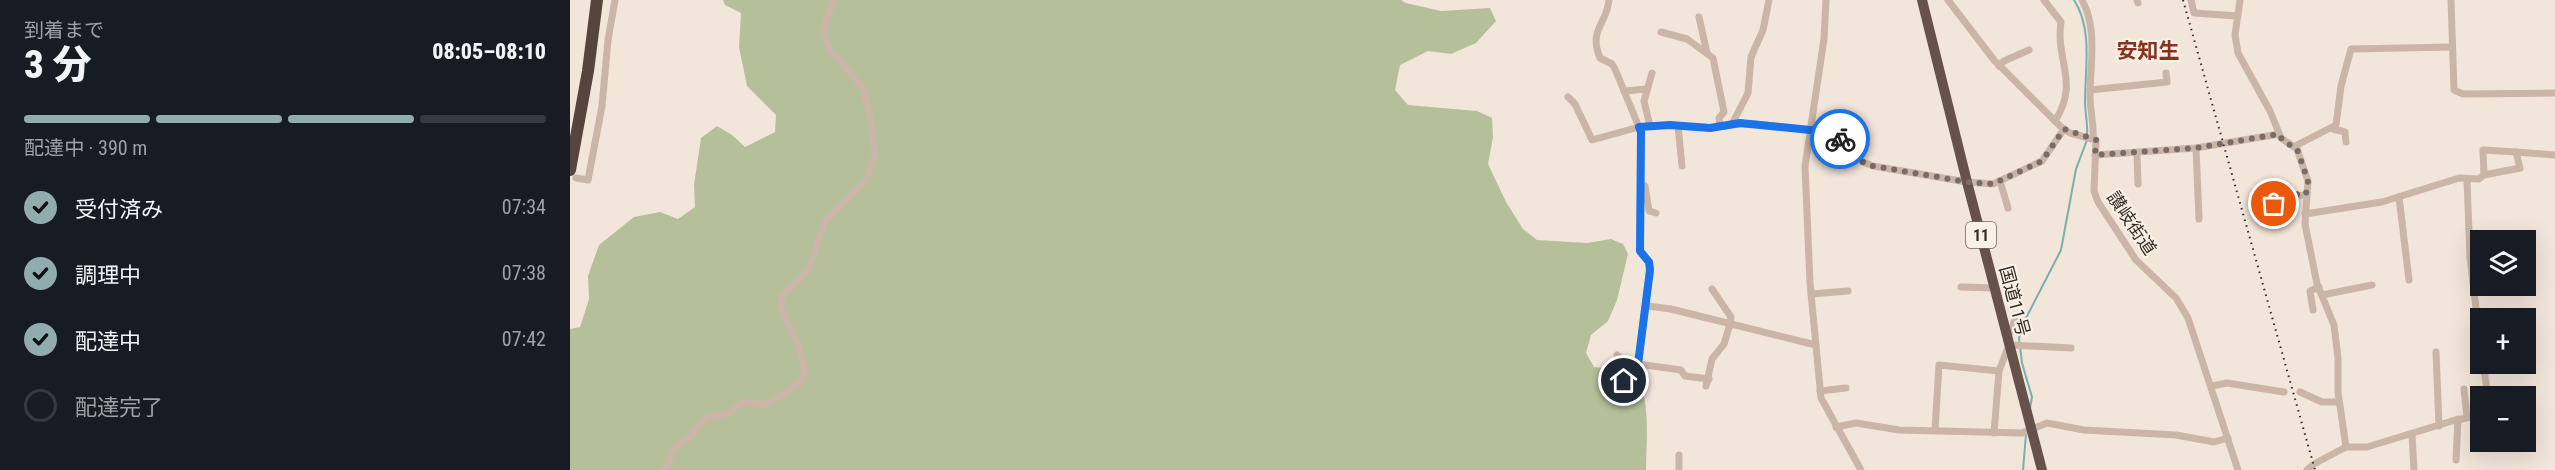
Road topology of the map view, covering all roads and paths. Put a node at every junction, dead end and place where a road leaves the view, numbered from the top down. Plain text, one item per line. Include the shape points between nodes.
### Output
1 (597, 0) edge
2 (615, 0) edge
3 (834, 0) edge
4 (1609, 0) edge
5 (1769, 0) edge
6 (1826, 0) edge
7 (1922, 0) edge
8 (1948, 0) edge
9 (2044, 0) edge
10 (2082, 0) edge
11 (2191, 0) edge
12 (2240, 0) edge
13 (2451, 0) edge
14 (2238, 16) junction
15 (1700, 17) dead end
16 (1660, 32) dead end
17 (2452, 47) junction
18 (2029, 50) dead end
19 (1707, 53) junction
20 (1999, 66) junction
21 (1652, 73) dead end
22 (2166, 73) dead end
23 (1647, 89) junction
24 (2090, 90) junction
25 (1624, 91) junction
26 (2555, 93) edge
27 (1568, 97) dead end
28 (2055, 121) junction
29 (1732, 124) junction
30 (1650, 126) junction
31 (1678, 126) junction
32 (1720, 126) junction
33 (1639, 127) junction
34 (2064, 129) junction
35 (2333, 129) junction
36 (1810, 130) junction
37 (2279, 134) junction
38 (2093, 138) junction
39 (2346, 142) dead end
40 (2295, 146) junction
41 (2196, 148) junction
42 (2516, 152) junction
43 (2137, 153) junction
44 (2095, 155) junction
45 (2555, 155) edge
46 (1682, 166) dead end
47 (573, 174) edge
48 (2484, 175) junction
49 (2467, 180) junction
50 (2000, 181) junction
51 (1967, 182) junction
52 (1641, 183) junction
53 (2138, 184) dead end
54 (2261, 192) dead end
55 (2306, 194) junction
56 (2399, 197) junction
57 (2008, 208) dead end
58 (1656, 213) dead end
59 (2305, 214) junction
60 (2199, 219) dead end
61 (2409, 280) dead end
62 (2372, 285) dead end
63 (1961, 287) dead end
64 (1995, 288) junction
65 (1712, 289) dead end
66 (1848, 291) dead end
67 (2320, 291) junction
68 (1811, 294) junction
69 (1647, 306) junction
70 (2476, 308) edge
71 (2313, 310) dead end
72 (2015, 320) dead end
73 (1730, 324) junction
74 (2009, 342) junction
75 (1816, 345) junction
76 (2071, 348) dead end
77 (2436, 352) dead end
78 (1617, 355) dead end
79 (1638, 364) junction
80 (1999, 371) junction
81 (2212, 387) junction
82 (1846, 388) dead end
83 (2464, 389) dead end
84 (1820, 391) junction
85 (2284, 392) dead end
86 (2300, 392) dead end
87 (2340, 402) junction
88 (2467, 417) junction
89 (2470, 417) edge
90 (2458, 419) junction
91 (2439, 426) junction
92 (1836, 427) junction
93 (2031, 428) junction
94 (1935, 430) junction
95 (1994, 433) junction
96 (2412, 435) junction
97 (2228, 438) junction
98 (2346, 447) junction
99 (1679, 455) dead end
100 (2456, 460) dead end
101 (662, 470) edge
102 (1679, 470) edge
103 (1861, 470) edge
104 (2042, 470) edge
105 (2238, 470) edge
106 (2307, 470) edge
107 (2414, 470) edge

1 - 47 highway
2 - 47 street via 588,180
3 - 101 street via 824,34 830,50 862,88 875,156 866,180 825,221 809,268 782,296 781,309 799,347 805,373 800,383 771,402 743,402 729,412 706,418 690,437 674,447
4 - 25 street via 1595,37 1597,52 1612,64
5 - 29 street via 1763,30 1751,57 1748,93
6 - 36 street
7 - 51 highway, 国道11号 / 11
8 - 20 street
9 - 28 street via 2061,22 2059,44 2067,76 2067,90
10 - 24 street, 讃岐街道 via 2092,42
11 - 14 street via 2194,13
12 - 14 street
13 - 17 street
14 - 37 street via 2238,53
15 - 19 street
16 - 19 street via 1687,39
17 - 26 street via 2452,83 2457,93
17 - 35 street via 2351,49
18 - 20 street
19 - 32 street via 1713,58 1724,112 1719,118
20 - 28 street
21 - 23 street
22 - 24 street via 2167,82
23 - 25 street
23 - 30 street via 1644,101
24 - 38 street, 讃岐街道
25 - 33 street
27 - 33 street via 1592,140
28 - 34 street
29 - 32 street
29 - 36 street
30 - 31 street
30 - 33 street
31 - 32 street
31 - 46 street
33 - 52 street
34 - 38 street
34 - 50 street via 2042,161
35 - 39 street via 2345,132
35 - 40 street
36 - 51 street via 1830,132 1863,162 1873,166
36 - 68 street via 1805,179
37 - 40 street via 2285,143
37 - 41 street
38 - 44 street, 讃岐街道
40 - 55 street via 2308,181
41 - 43 street
41 - 60 street
42 - 45 street
42 - 48 street via 2520,168
42 - 48 street via 2483,150
43 - 44 street
43 - 53 street
44 - 81 street, 讃岐街道 via 2094,190 2098,202 2136,260 2183,307
48 - 49 street
49 - 56 street via 2455,179
49 - 70 street
50 - 51 street via 1986,185
50 - 57 street
51 - 64 highway, 国道11号 / 11
52 - 58 street via 1645,186 1649,211
52 - 69 street via 1640,251 1650,270
54 - 55 street via 2265,203 2270,204
55 - 59 street
56 - 59 street
56 - 61 street
59 - 67 street
62 - 67 street
63 - 64 street
64 - 74 highway, 国道11号 / 11
65 - 73 street via 1731,317
66 - 68 street
67 - 71 street via 2310,291
67 - 87 street via 2334,325
68 - 75 street
69 - 73 street
69 - 79 street
72 - 74 street
73 - 75 street
73 - 79 street via 1724,344 1712,359 1707,383 1685,376 1681,370
74 - 76 street
74 - 80 street
74 - 93 highway, 国道11号 / 11
75 - 84 street
77 - 91 street
78 - 79 street via 1626,363 1624,381 1629,380
80 - 94 street via 1939,365
80 - 95 street
81 - 85 street via 2227,383
81 - 97 street, 讃岐街道
82 - 84 street
83 - 88 street
84 - 92 street
86 - 87 street via 2322,402
87 - 98 street
88 - 89 street
88 - 90 street
90 - 91 street
90 - 100 street
91 - 96 street
92 - 94 street via 1856,423 1899,430
92 - 103 street
93 - 95 street via 2022,433
93 - 97 street via 2047,423 2214,442
93 - 104 highway, 国道11号 / 11
94 - 95 street
96 - 98 street via 2367,447
96 - 107 street
97 - 105 street, 讃岐街道
98 - 106 street
99 - 102 street

